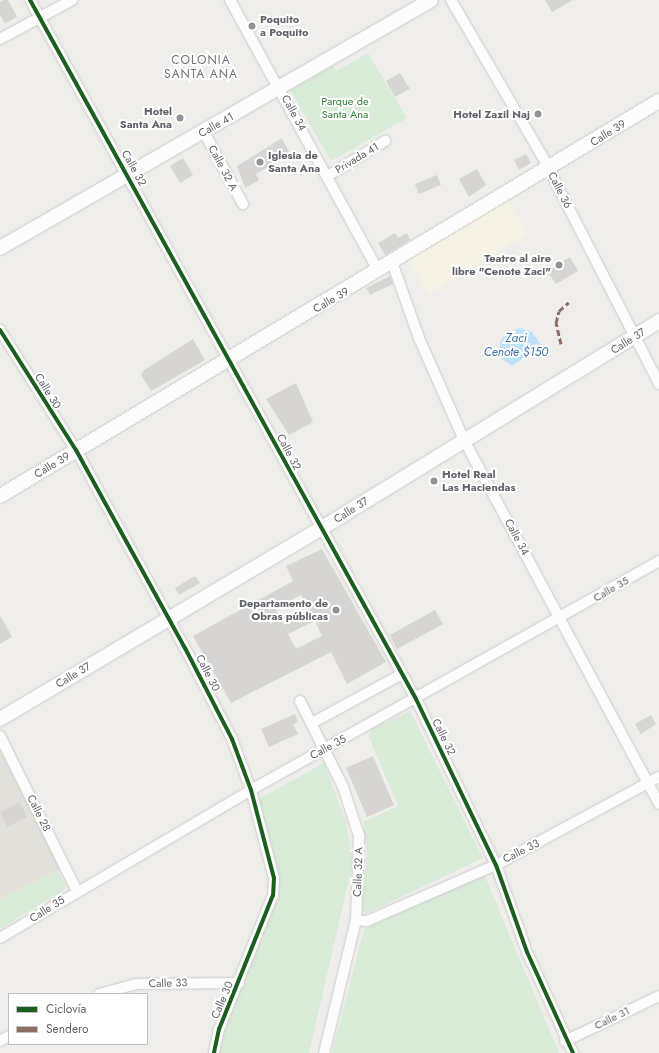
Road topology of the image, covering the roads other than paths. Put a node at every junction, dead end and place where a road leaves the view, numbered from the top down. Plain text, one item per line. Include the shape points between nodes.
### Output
1 (30, 0) edge
2 (72, 0) edge
3 (230, 0) edge
4 (431, 0) edge
5 (451, 0) edge
6 (39, 17) junction
7 (0, 39) edge
8 (280, 89) junction
9 (659, 101) edge
10 (204, 132) junction
11 (385, 141) dead end
12 (549, 169) junction
13 (128, 174) junction
14 (329, 175) junction
15 (242, 204) dead end
16 (0, 248) edge
17 (392, 262) junction
18 (378, 270) junction
19 (659, 321) edge
20 (0, 330) edge
21 (635, 337) junction
22 (228, 358) junction
23 (659, 384) edge
24 (464, 440) junction
25 (76, 450) junction
26 (0, 496) edge
27 (320, 529) junction
28 (659, 561) edge
29 (167, 617) junction
30 (560, 618) junction
31 (402, 674) junction
32 (416, 699) junction
33 (300, 701) dead end
34 (0, 719) edge
35 (312, 723) junction
36 (0, 736) edge
37 (325, 748) junction
38 (659, 777) edge
39 (648, 784) junction
40 (251, 790) junction
41 (659, 804) edge
42 (496, 865) junction
43 (77, 891) junction
44 (356, 920) junction
45 (0, 938) edge
46 (238, 983) junction
47 (103, 993) edge
48 (659, 996) edge
49 (565, 1041) junction
50 (214, 1053) edge
51 (324, 1053) edge
52 (573, 1053) edge

1 - 6 street, Calle 32
2 - 6 street
3 - 8 street, Calle 34
4 - 8 main road, Calle 41
5 - 12 street, Calle 36
6 - 7 street
6 - 13 street, Calle 32
8 - 10 main road, Calle 41
8 - 14 street, Calle 34
9 - 12 main road, Calle 39
10 - 13 main road, Calle 41
10 - 15 street, Calle 32 A
11 - 14 street, Privada 41
12 - 17 main road, Calle 39
12 - 21 street, Calle 36
13 - 16 main road, Calle 41
13 - 22 street, Calle 32
14 - 18 street, Calle 34
17 - 18 main road, Calle 39
17 - 24 street, Calle 34 via 419,338
18 - 22 main road, Calle 39
19 - 21 main road, Calle 37
20 - 25 street, Calle 30
21 - 23 street, Calle 36
21 - 24 main road, Calle 37
22 - 25 main road, Calle 39
22 - 27 street, Calle 32
24 - 27 main road, Calle 37
24 - 30 street, Calle 34
25 - 26 main road, Calle 39
25 - 29 street, Calle 30
27 - 29 main road, Calle 37
27 - 31 street, Calle 32
28 - 30 street, Calle 35
29 - 34 main road, Calle 37
29 - 40 street, Calle 30 via 232,739
30 - 32 street, Calle 35
30 - 39 street, Calle 34
31 - 32 street, Calle 32
31 - 35 street
32 - 37 street, Calle 35
32 - 42 street, Calle 32
33 - 35 street, Calle 32 A
35 - 37 street, Calle 32 A
36 - 43 street, Calle 28
37 - 40 street, Calle 35
37 - 44 street, Calle 32 A via 351,807 359,836
38 - 39 street, Calle 33
39 - 41 street, Calle 34
39 - 42 street, Calle 33
40 - 43 street, Calle 35
40 - 46 street, Calle 30 via 274,878 273,895
42 - 44 street, Calle 33 via 367,921
42 - 49 street, Calle 32 via 527,952
43 - 45 street, Calle 35
44 - 51 street, Calle 32 A
46 - 47 street, Calle 33 via 136,984
46 - 50 street, Calle 30
48 - 49 street, Calle 31
49 - 52 street, Calle 32

